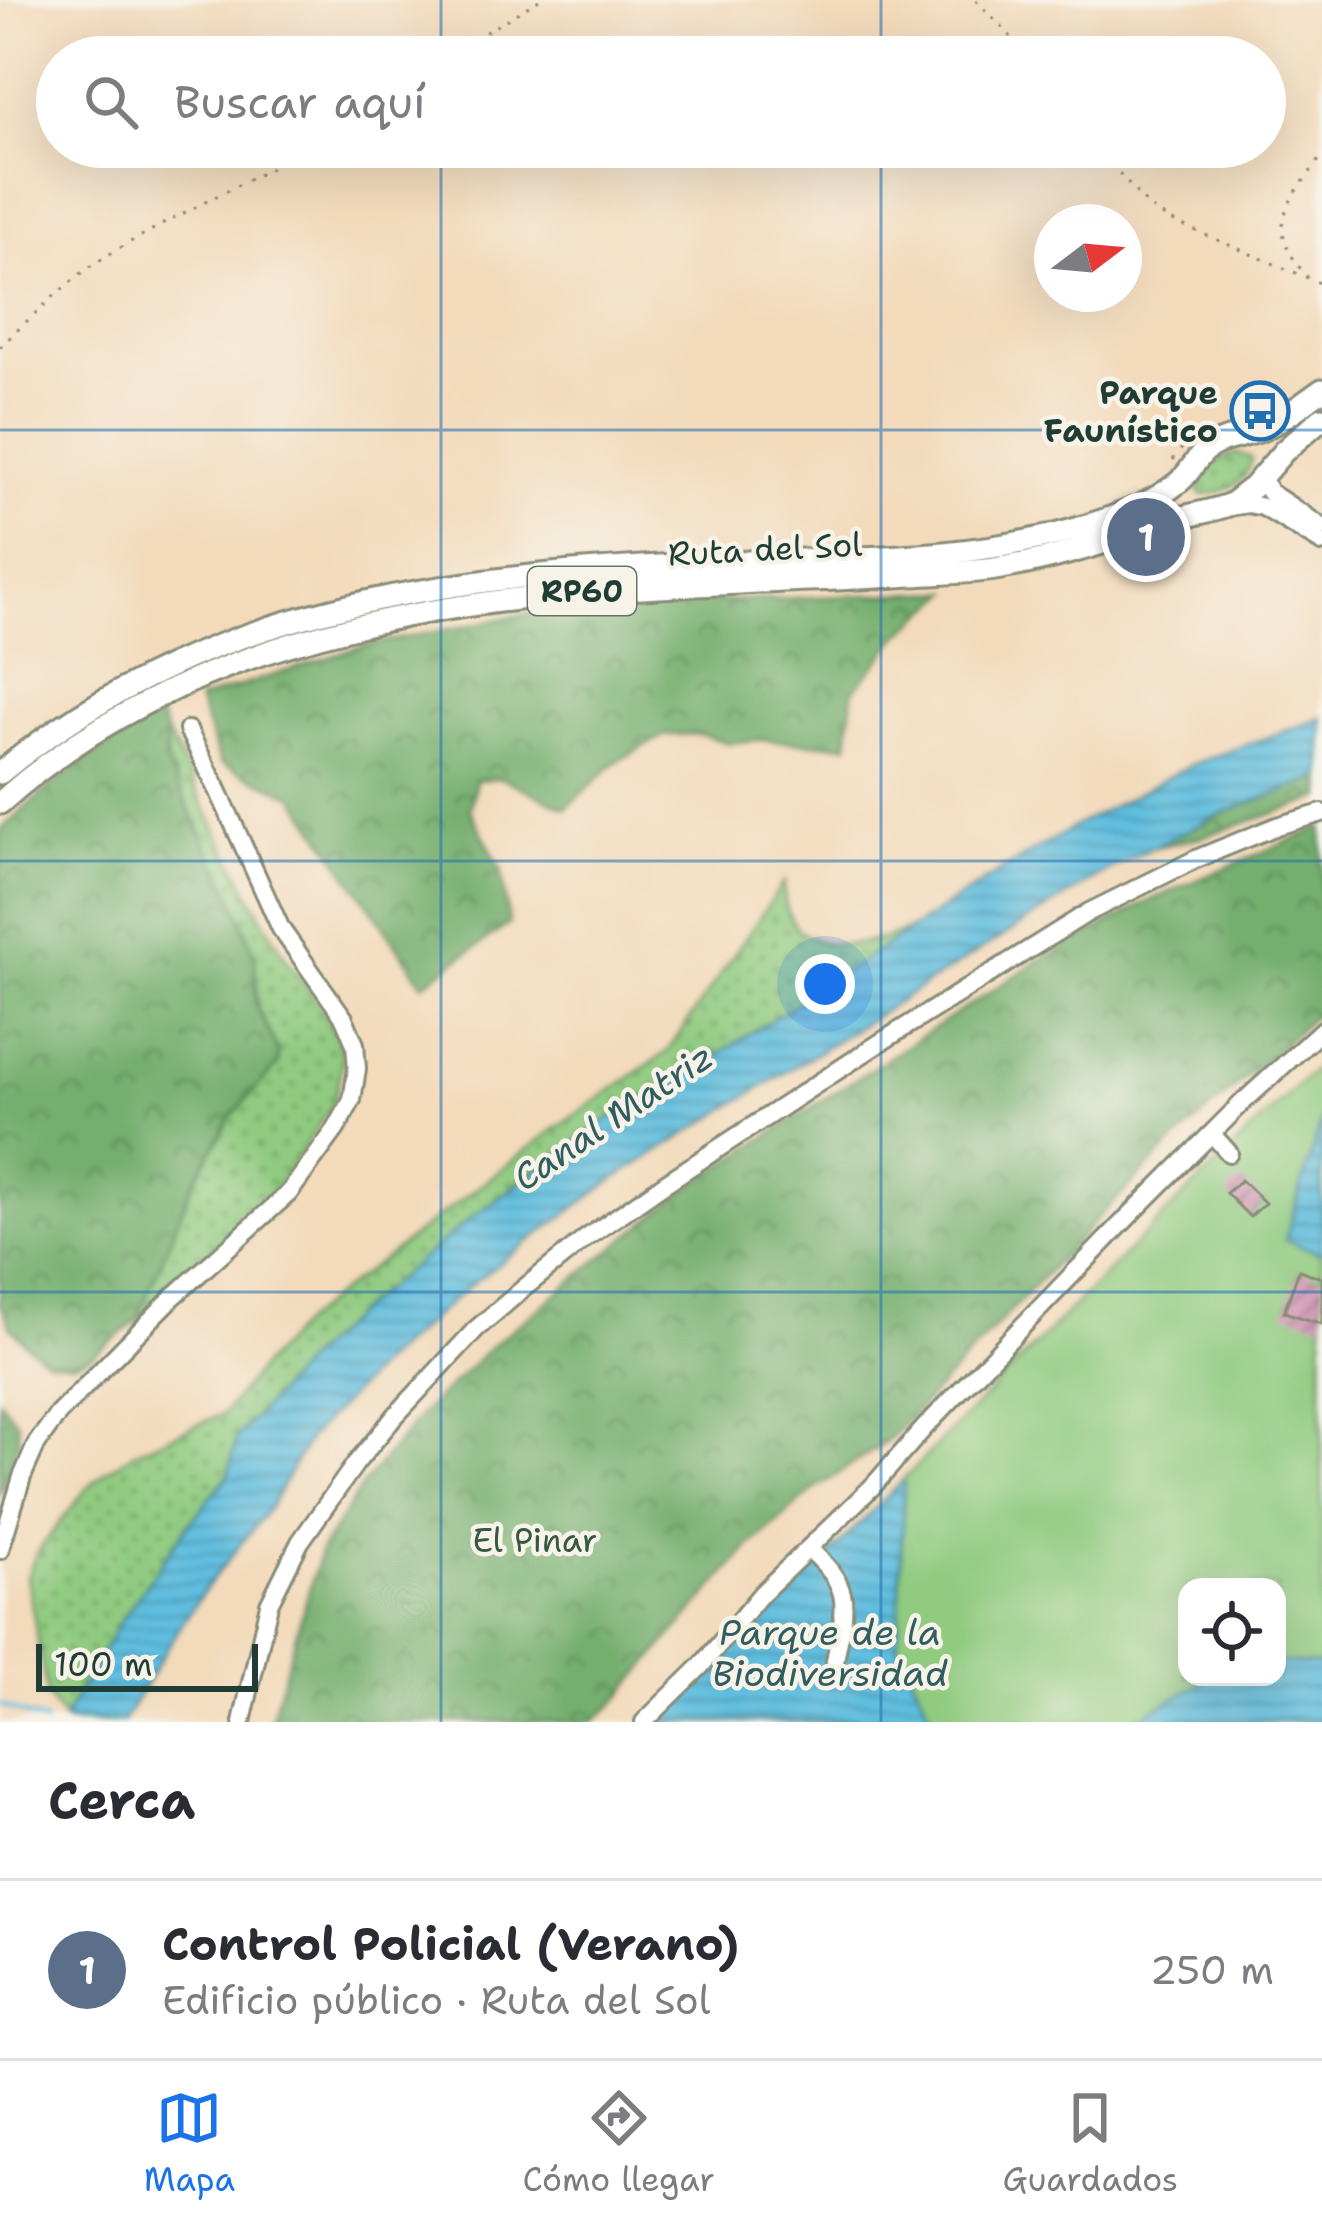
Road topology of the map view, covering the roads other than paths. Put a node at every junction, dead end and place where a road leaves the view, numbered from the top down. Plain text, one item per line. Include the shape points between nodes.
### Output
1 (1322, 390) edge
2 (1322, 418) edge
3 (1227, 440) junction
4 (1190, 472) junction
5 (1263, 474) junction
6 (1214, 510) junction
7 (1322, 527) edge
8 (1322, 543) edge
9 (188, 730) dead end
10 (0, 773) edge
11 (0, 803) edge
12 (1322, 813) edge
13 (1322, 1030) edge
14 (1212, 1134) junction
15 (1229, 1153) dead end
16 (0, 1550) edge
17 (809, 1550) junction
18 (835, 1660) dead end
19 (242, 1722) edge
20 (644, 1722) edge

1 - 3 main road, Ruta del Sol / RP60 via 1274,423
2 - 5 main road, Ruta del Sol / RP60
3 - 4 main road, Ruta del Sol / RP60 via 1203,452
3 - 5 main road via 1256,450
4 - 6 main road via 1187,501
4 - 10 main road, Ruta del Sol / RP60 via 1121,514 997,547 554,572 342,608 249,634 150,675
5 - 6 main road, Ruta del Sol / RP60 via 1242,497
5 - 7 street via 1269,492
6 - 8 street via 1263,507
6 - 11 main road, Ruta del Sol / RP60 via 987,570 540,595 334,632 213,670 139,704 65,749
9 - 16 street via 281,929 344,1018 355,1044 352,1100 289,1193 58,1414 22,1477
12 - 19 street via 1196,859 1089,912 664,1184 524,1288 396,1415 300,1541 269,1604
13 - 14 street
14 - 15 street
14 - 17 street
17 - 18 street via 842,1588
17 - 20 street

